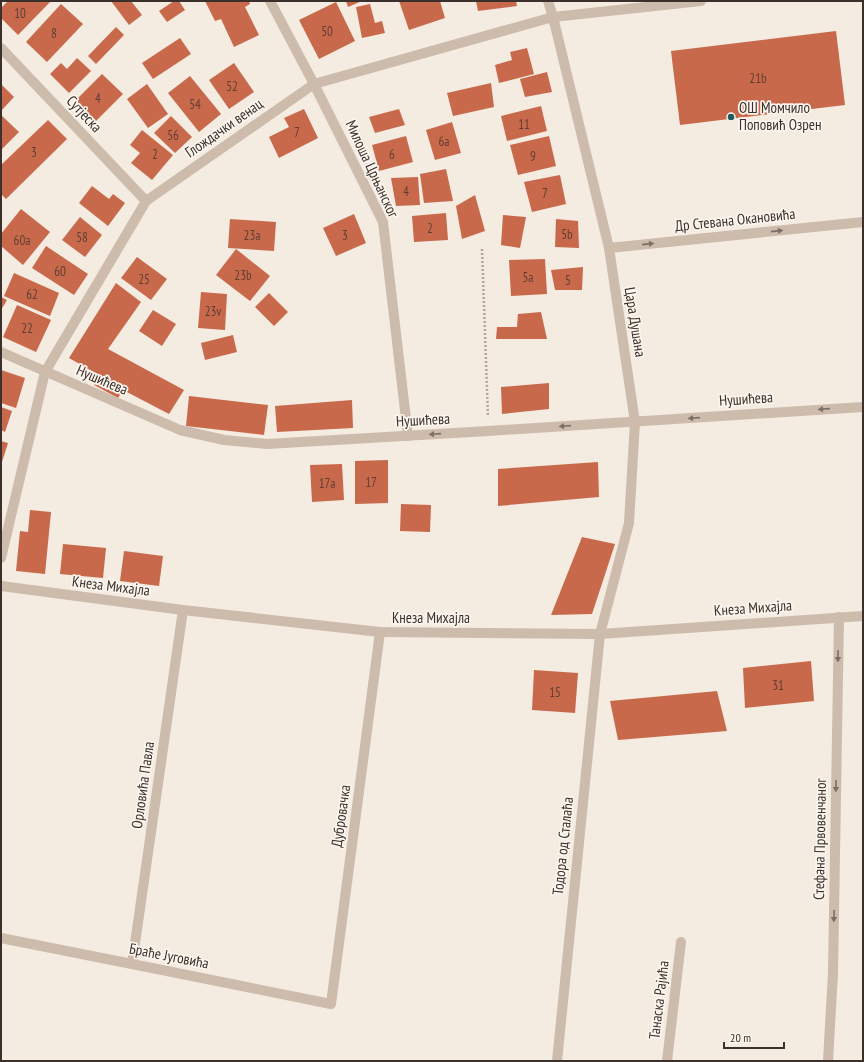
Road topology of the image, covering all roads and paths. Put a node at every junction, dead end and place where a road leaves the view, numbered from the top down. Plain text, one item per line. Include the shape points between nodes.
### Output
1 (270, 1) edge
2 (548, 1) edge
3 (552, 1) edge
4 (701, 1) edge
5 (553, 17) junction
6 (1, 48) edge
7 (314, 84) junction
8 (146, 201) junction
9 (863, 222) edge
10 (609, 248) junction
11 (482, 249) dead end
12 (1, 352) edge
13 (45, 372) junction
14 (863, 407) edge
15 (635, 422) junction
16 (488, 431) junction
17 (408, 436) junction
18 (1, 558) edge
19 (1, 586) edge
20 (183, 610) junction
21 (863, 616) edge
22 (839, 617) junction
23 (380, 632) junction
24 (600, 634) junction
25 (1, 938) edge
26 (681, 942) dead end
27 (132, 964) junction
28 (331, 1004) joint
29 (557, 1061) edge
30 (667, 1061) edge
31 (828, 1061) edge

1 - 7 street, Милоша Црњанског
2 - 5 street, Цара Душана
3 - 5 street, Цара Душана
4 - 5 street, Глождачки венац
5 - 7 street, Глождачки венац
5 - 10 street, Цара Душана
6 - 8 street, Сутјеска
7 - 8 street, Глождачки венац
7 - 17 street, Милоша Црњанског via 383,222
8 - 13 street, Глождачки венац
10 -> 9 street, Др Стевана Окановића
10 - 15 street, Цара Душана
11 - 16 path
12 - 13 street, Нушићева
13 - 17 street, Нушићева via 180,430 224,440 267,444
13 - 18 street, Глождачки венац
14 -> 15 street, Нушићева
15 -> 16 street, Нушићева
15 - 24 street, Цара Душана via 629,523
16 -> 17 street, Нушићева
19 - 20 street, Кнеза Михајла
20 - 23 street, Кнеза Михајла
20 - 27 street, Орловића Павла
21 - 22 street, Кнеза Михајла
22 - 24 street, Кнеза Михајла
22 -> 31 street, Стефана Првовенчаног via 833,965
23 - 24 street, Кнеза Михајла
23 - 28 street, Дубровачка
24 - 29 street, Тодора од Сталаћа
25 - 27 street, Браће Југовића
26 - 30 street, Танаска Рајића
27 - 28 street, Браће Југовића

